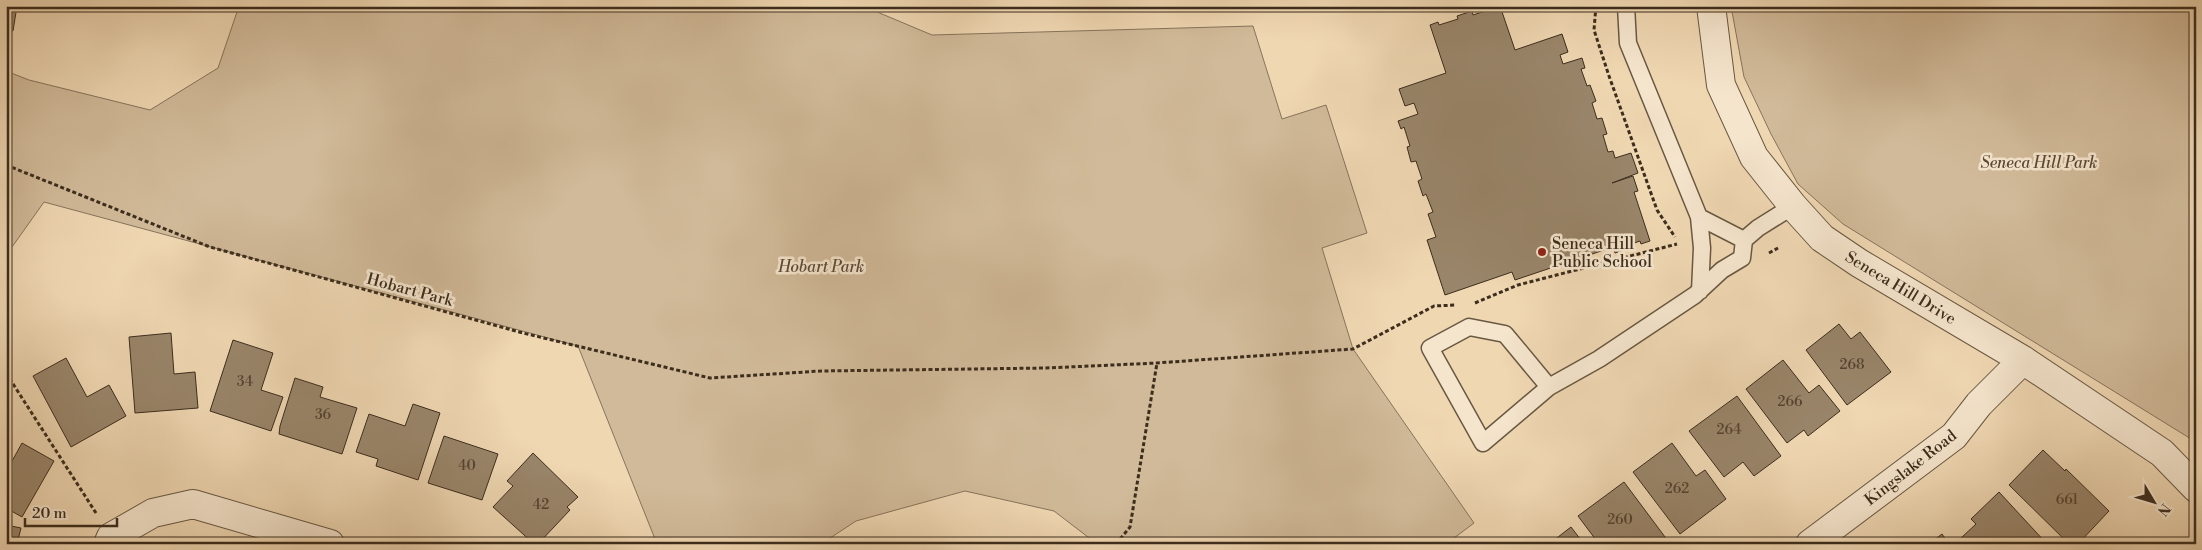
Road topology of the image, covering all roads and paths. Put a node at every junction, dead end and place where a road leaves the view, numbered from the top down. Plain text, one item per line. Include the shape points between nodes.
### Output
1 (1626, 6) edge
2 (1711, 6) edge
3 (6, 165) edge
4 (1793, 206) junction
5 (1699, 217) junction
6 (1744, 240) junction
7 (1680, 244) dead end
8 (1700, 291) junction
9 (1471, 304) dead end
10 (1462, 305) dead end
11 (2023, 360) junction
12 (1157, 363) junction
13 (6, 373) edge
14 (1549, 387) junction
15 (2196, 488) edge
16 (110, 540) edge
17 (330, 544) edge
18 (1116, 544) edge
19 (1810, 544) edge

1 - 5 lane via 1628,43
2 - 4 street, Seneca Hill Drive via 1721,86 1754,157
3 - 12 path, Hobart Park via 210,247 523,333 710,378 821,371
4 - 6 lane
4 - 11 street, Seneca Hill Drive via 1822,238
5 - 6 lane
5 - 8 lane
6 - 8 lane via 1742,258 1722,270
7 - 9 path via 1518,285
8 - 14 lane via 1599,359
10 - 12 path, Hobart Park via 1434,306 1353,349
11 - 15 street, Seneca Hill Drive via 2162,453
11 - 19 street, Kingslake Road via 1979,404 1954,436
12 - 18 path via 1130,527
13 - 16 path
14 - 14 lane via 1484,443 1430,348 1469,326 1505,334
16 - 17 street via 153,513 193,504

